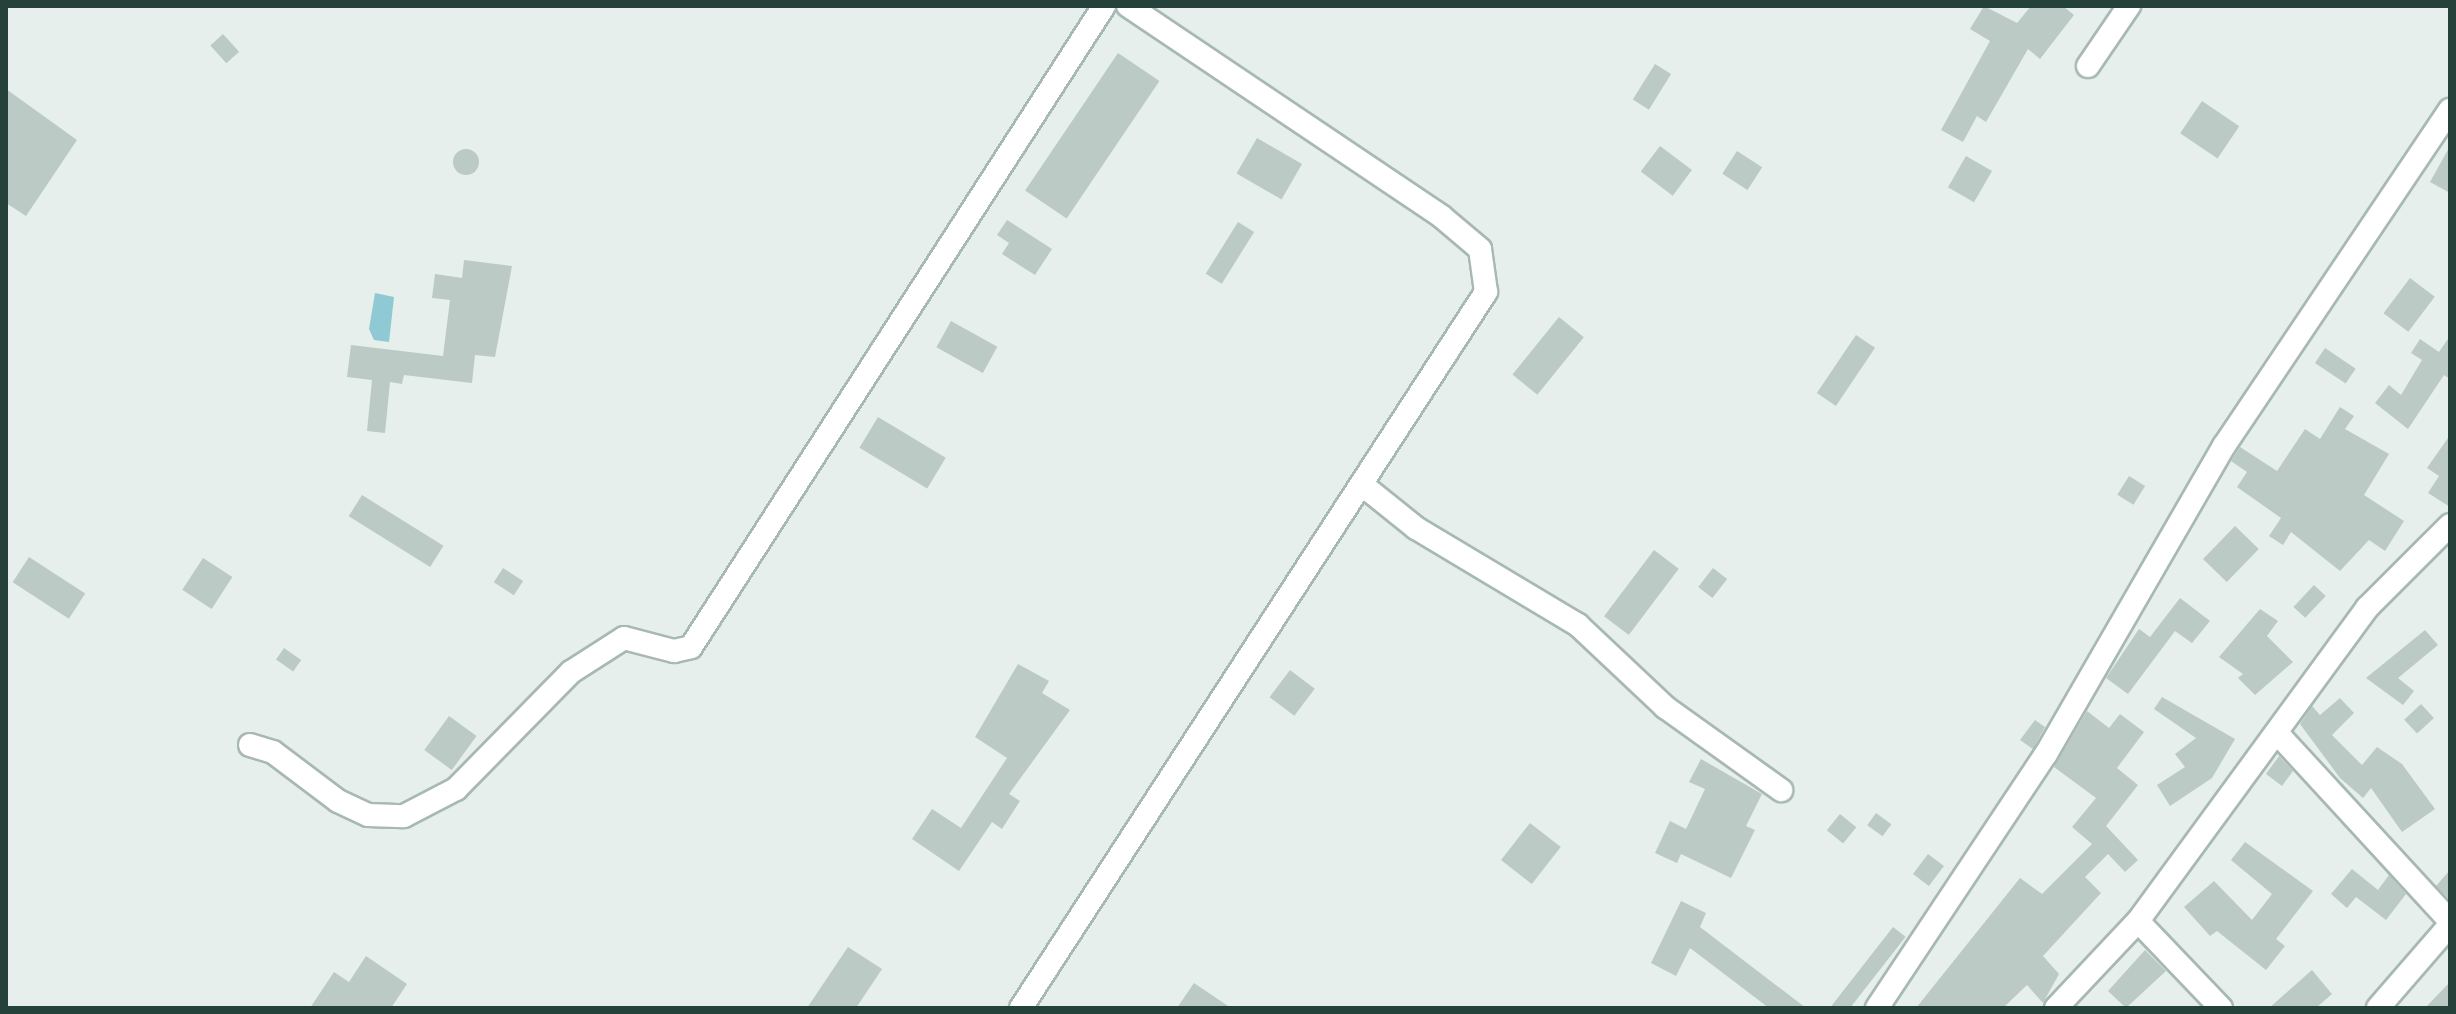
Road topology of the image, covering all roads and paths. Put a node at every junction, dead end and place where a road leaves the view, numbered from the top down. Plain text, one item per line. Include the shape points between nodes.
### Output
1 (1104, 6) edge
2 (1128, 6) edge
3 (2129, 6) edge
4 (2088, 66) dead end
5 (2450, 110) edge
6 (1365, 487) junction
7 (2450, 525) edge
8 (2277, 733) junction
9 (250, 745) dead end
10 (1781, 790) dead end
11 (2138, 921) junction
12 (2450, 923) edge
13 (1021, 1008) edge
14 (1877, 1008) edge
15 (2056, 1008) edge
16 (2221, 1008) edge
17 (2378, 1008) edge

1 - 9 street via 691,647 674,651 624,638 571,672 456,789 404,816 368,815 338,801 273,752
2 - 6 street via 1480,249 1488,269 1480,303
3 - 4 street
5 - 14 street via 2224,446 2046,754
6 - 10 street via 1416,528 1578,625 1675,716
6 - 13 street
7 - 8 street via 2367,608
8 - 11 street
8 - 12 street
11 - 15 street
11 - 16 street
12 - 17 street

